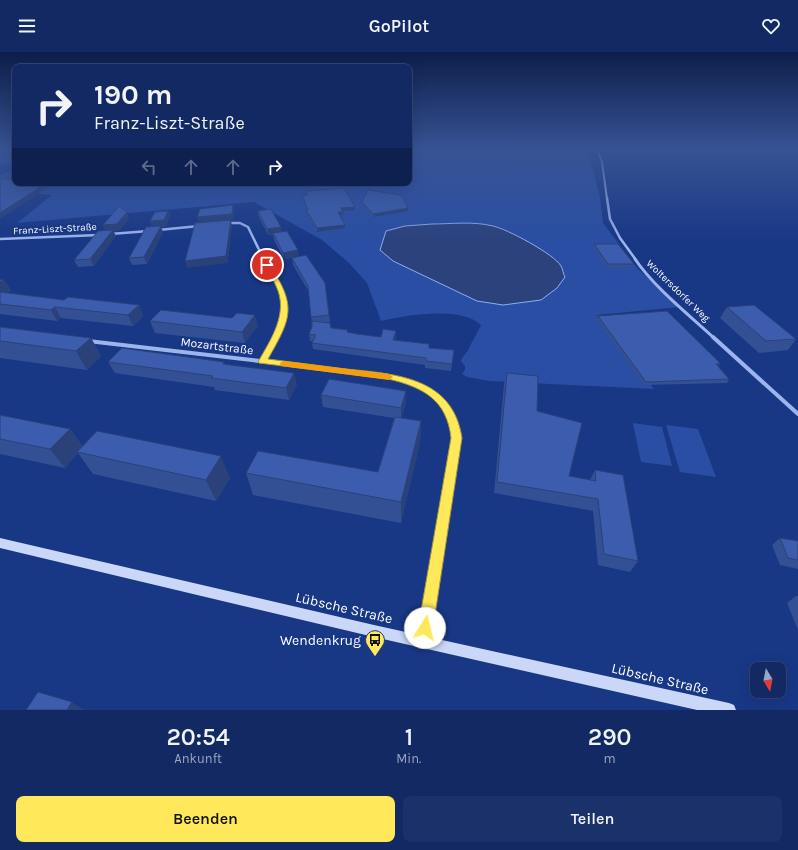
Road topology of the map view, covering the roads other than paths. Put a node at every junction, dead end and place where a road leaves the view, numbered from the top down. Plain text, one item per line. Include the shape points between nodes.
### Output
1 (604, 180) edge
2 (221, 224) edge
3 (207, 226) edge
4 (0, 239) edge
5 (85, 340) edge
6 (262, 362) junction
7 (798, 414) edge
8 (0, 543) edge
9 (423, 642) junction
10 (729, 710) edge

1 - 7 street, Woltersdorfer Weg via 610,219 638,264 680,307
2 - 6 street via 240,223 248,227 282,292 284,318
3 - 4 street, Franz-Liszt-Straße via 98,235
5 - 6 street, Mozartstraße
6 - 9 street, Mozartstraße via 405,380 434,394 451,414 457,438
8 - 9 street, Lübsche Straße
9 - 10 street, Lübsche Straße

